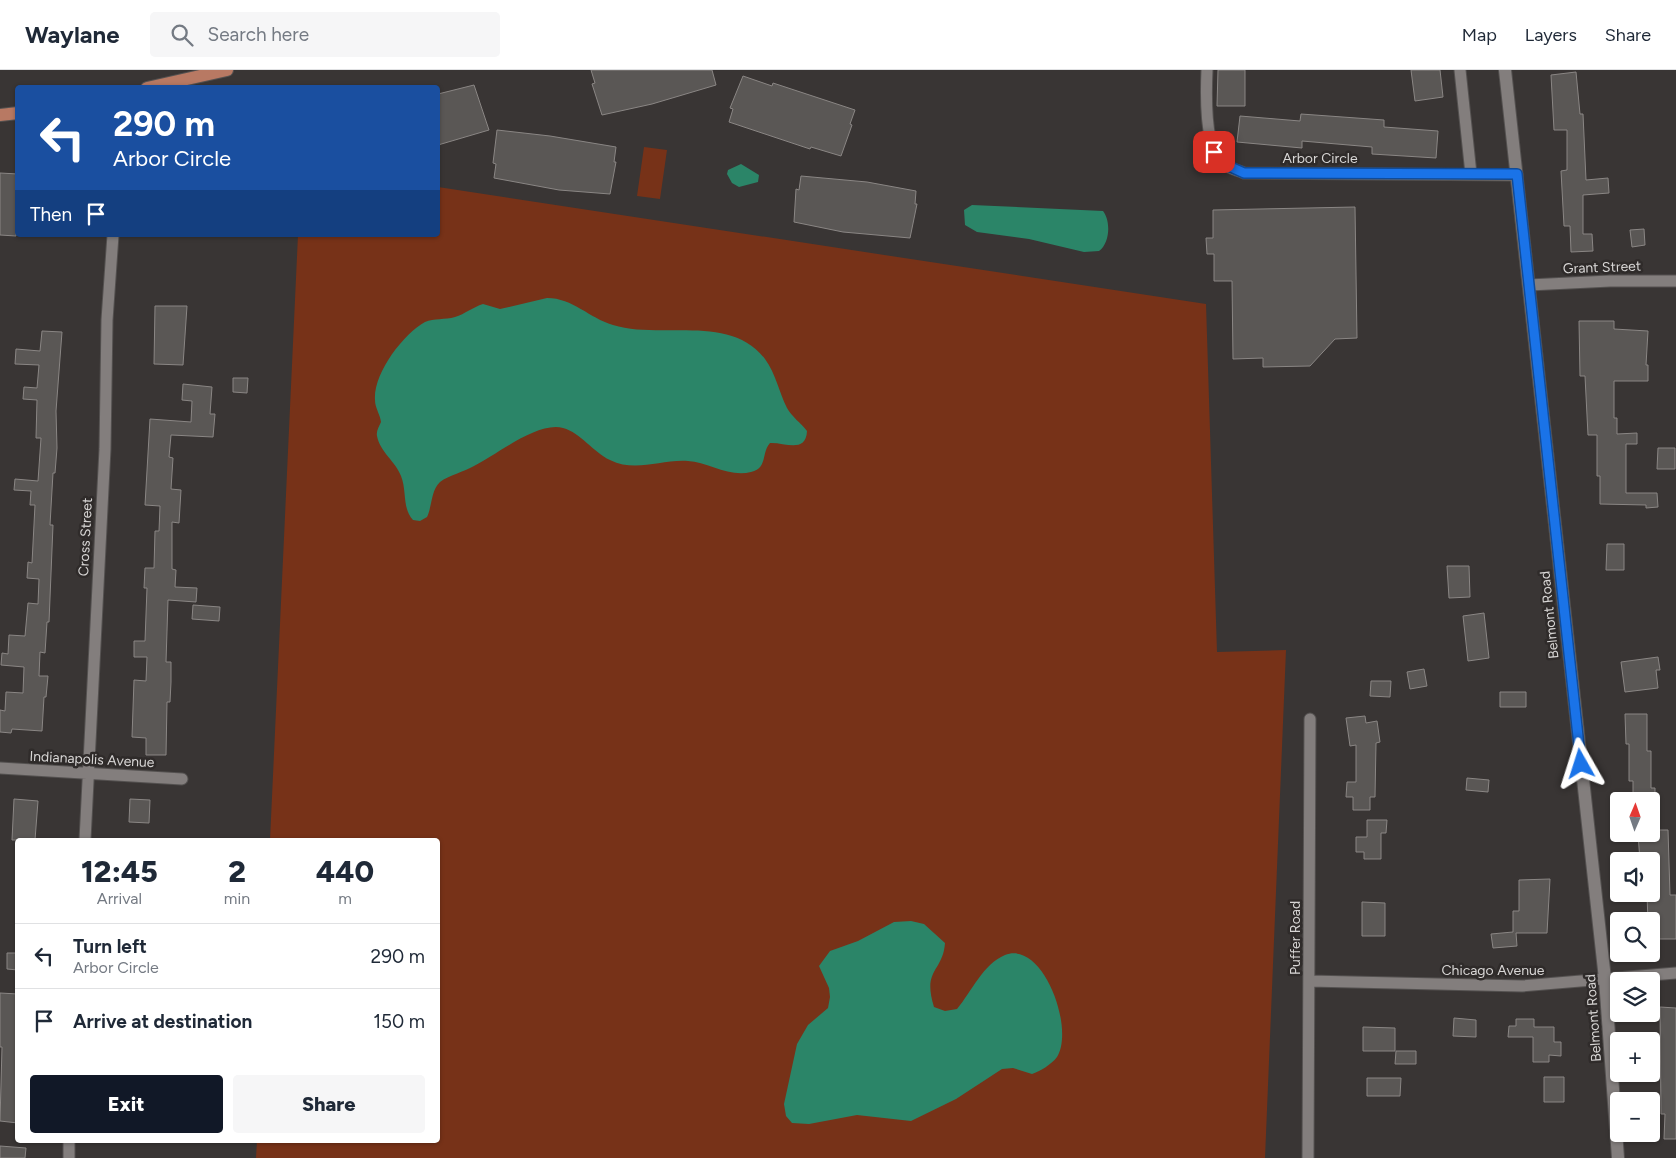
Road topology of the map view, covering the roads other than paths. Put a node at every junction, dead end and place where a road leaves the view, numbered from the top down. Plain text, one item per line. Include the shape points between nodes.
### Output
1 (224, 70) edge
2 (1207, 70) edge
3 (1460, 70) edge
4 (1505, 70) edge
5 (160, 85) edge
6 (15, 112) edge
7 (0, 115) edge
8 (1471, 174) junction
9 (1517, 174) junction
10 (113, 237) edge
11 (1676, 281) edge
12 (1529, 286) junction
13 (1310, 719) dead end
14 (0, 768) edge
15 (88, 773) junction
16 (182, 779) dead end
17 (84, 838) edge
18 (1676, 973) edge
19 (1605, 979) junction
20 (1310, 981) junction
21 (70, 1143) edge
22 (69, 1158) edge
23 (1308, 1158) edge
24 (1618, 1158) edge

1 - 5 main road
2 - 8 street, Arbor Circle via 1208,125 1214,152 1222,163 1244,173
3 - 8 street
4 - 9 main road, Belmont Road
6 - 7 main road
8 - 9 street, Arbor Circle
9 - 12 main road, Belmont Road
10 - 15 street, Cross Street
11 - 12 street, Grant Street
12 - 19 main road, Belmont Road
13 - 20 street, Puffer Road
14 - 15 street, Indianapolis Avenue
15 - 16 street, Indianapolis Avenue
15 - 17 street, Cross Street
18 - 19 street, Chicago Avenue
19 - 20 street, Chicago Avenue via 1522,986
19 - 24 main road, Belmont Road
20 - 23 street, Puffer Road
21 - 22 street

